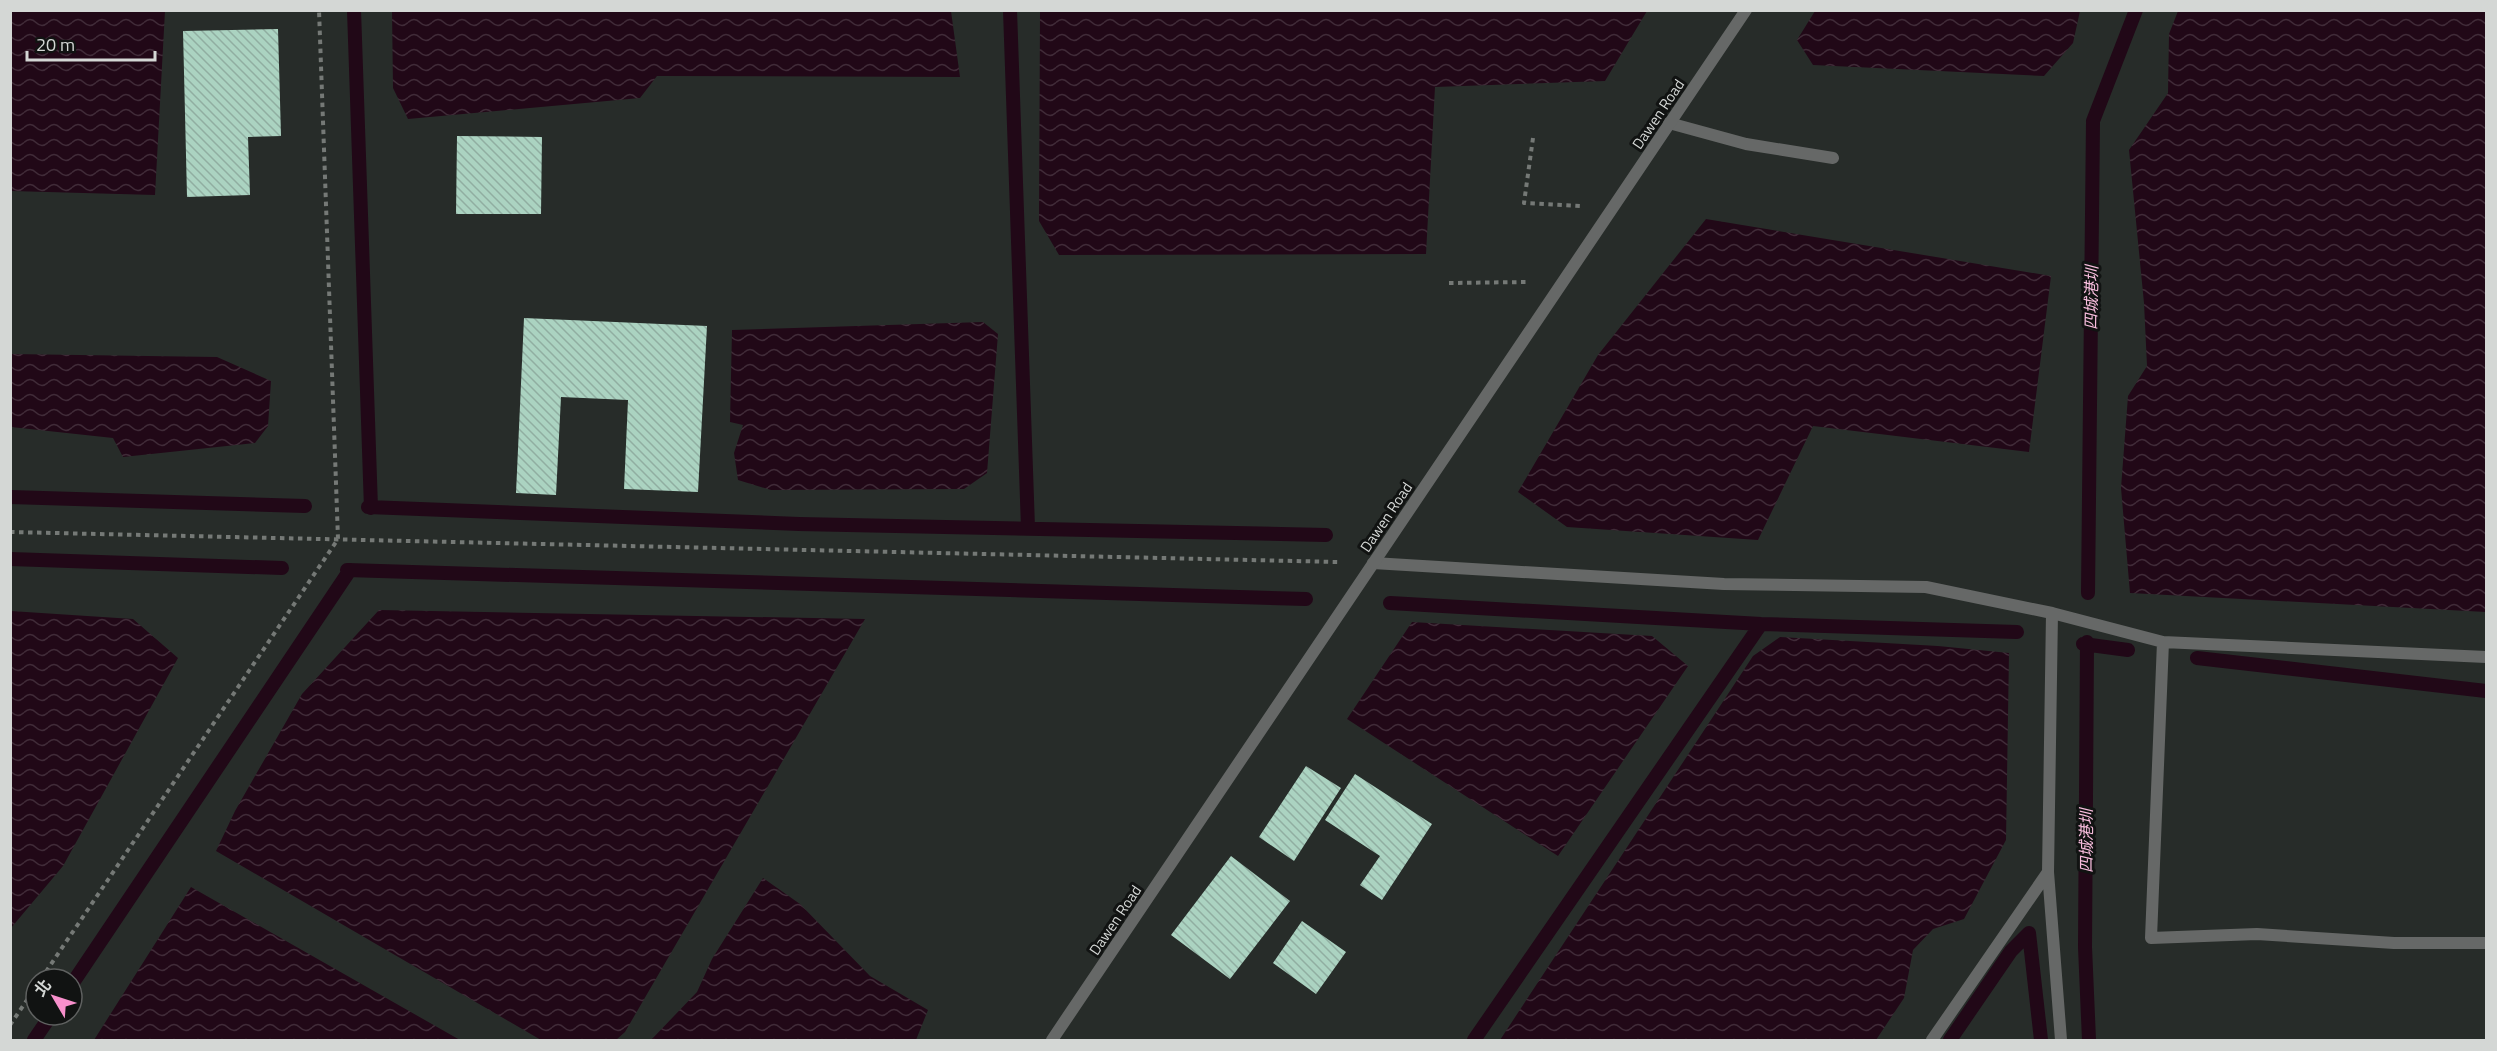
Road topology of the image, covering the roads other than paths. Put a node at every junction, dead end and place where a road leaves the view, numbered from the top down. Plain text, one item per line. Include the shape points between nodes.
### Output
1 (1746, 10) edge
2 (1670, 123) junction
3 (1833, 158) dead end
4 (1373, 563) junction
5 (2052, 613) junction
6 (2163, 642) junction
7 (2487, 657) edge
8 (2048, 872) junction
9 (2487, 943) edge
10 (1052, 1041) edge
11 (1932, 1041) edge
12 (2061, 1041) edge

1 - 2 street, Dawen Road
2 - 3 street via 1746,144
2 - 4 street, Dawen Road
4 - 5 street via 1724,584 1926,587
4 - 10 street, Dawen Road
5 - 6 street
5 - 8 street
6 - 7 street
6 - 9 street via 2151,938 2258,934 2394,943
8 - 11 street
8 - 12 street

